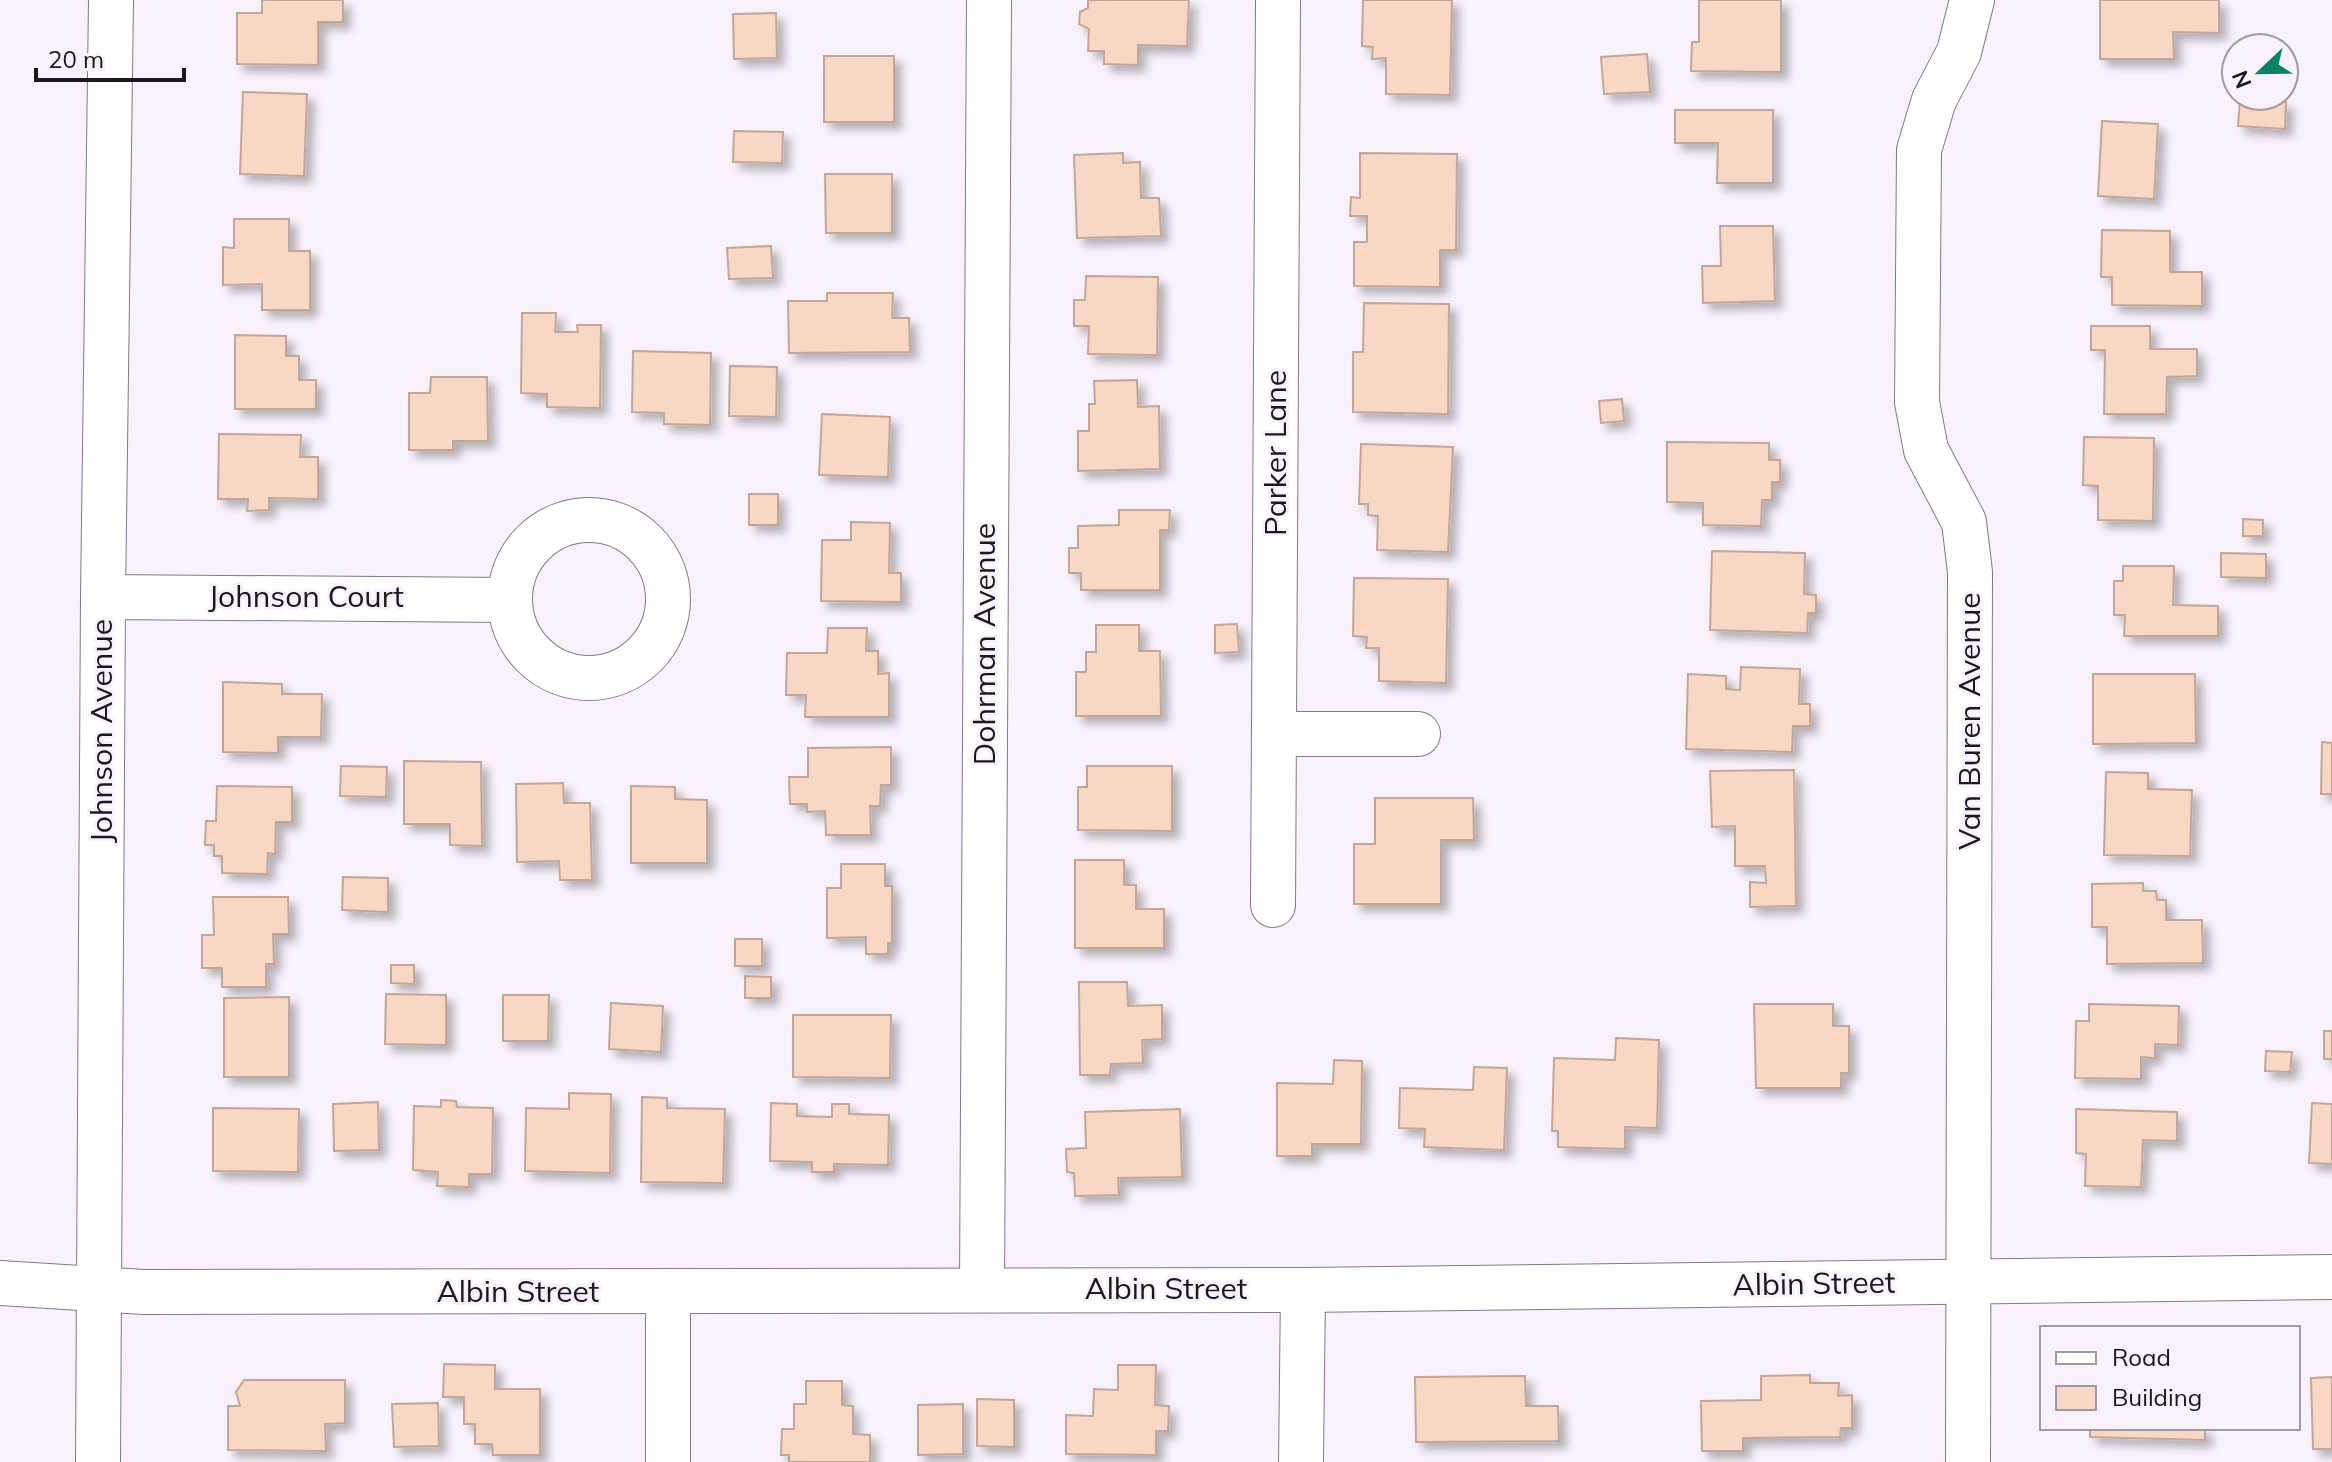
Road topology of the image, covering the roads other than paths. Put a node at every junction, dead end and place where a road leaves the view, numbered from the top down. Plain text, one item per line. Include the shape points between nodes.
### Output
1 (111, 0) edge
2 (989, 0) edge
3 (1278, 0) edge
4 (1972, 0) edge
5 (103, 597) junction
6 (510, 600) dead end
7 (1275, 734) junction
8 (1418, 734) dead end
9 (1273, 905) dead end
10 (2332, 1277) edge
11 (1971, 1282) junction
12 (0, 1283) edge
13 (982, 1289) junction
14 (1303, 1290) junction
15 (668, 1291) junction
16 (100, 1292) junction
17 (98, 1462) edge
18 (668, 1462) edge
19 (1301, 1462) edge
20 (1968, 1462) edge

1 - 5 street, Johnson Avenue
2 - 13 street, Dohrman Avenue
3 - 7 street, Parker Lane
4 - 11 street, Van Buren Avenue via 1959,52 1934,100 1919,150 1917,402 1926,450 1964,522 1970,572
5 - 6 street, Johnson Court
5 - 16 street, Johnson Avenue
7 - 8 street
7 - 9 street, Parker Lane
10 - 11 street, Albin Street
11 - 14 street, Albin Street
11 - 20 street, Van Buren Avenue
12 - 16 street, Albin Street
13 - 14 street, Albin Street
13 - 15 street, Albin Street
14 - 19 street
15 - 16 street, Albin Street
15 - 18 street
16 - 17 street, Johnson Avenue

